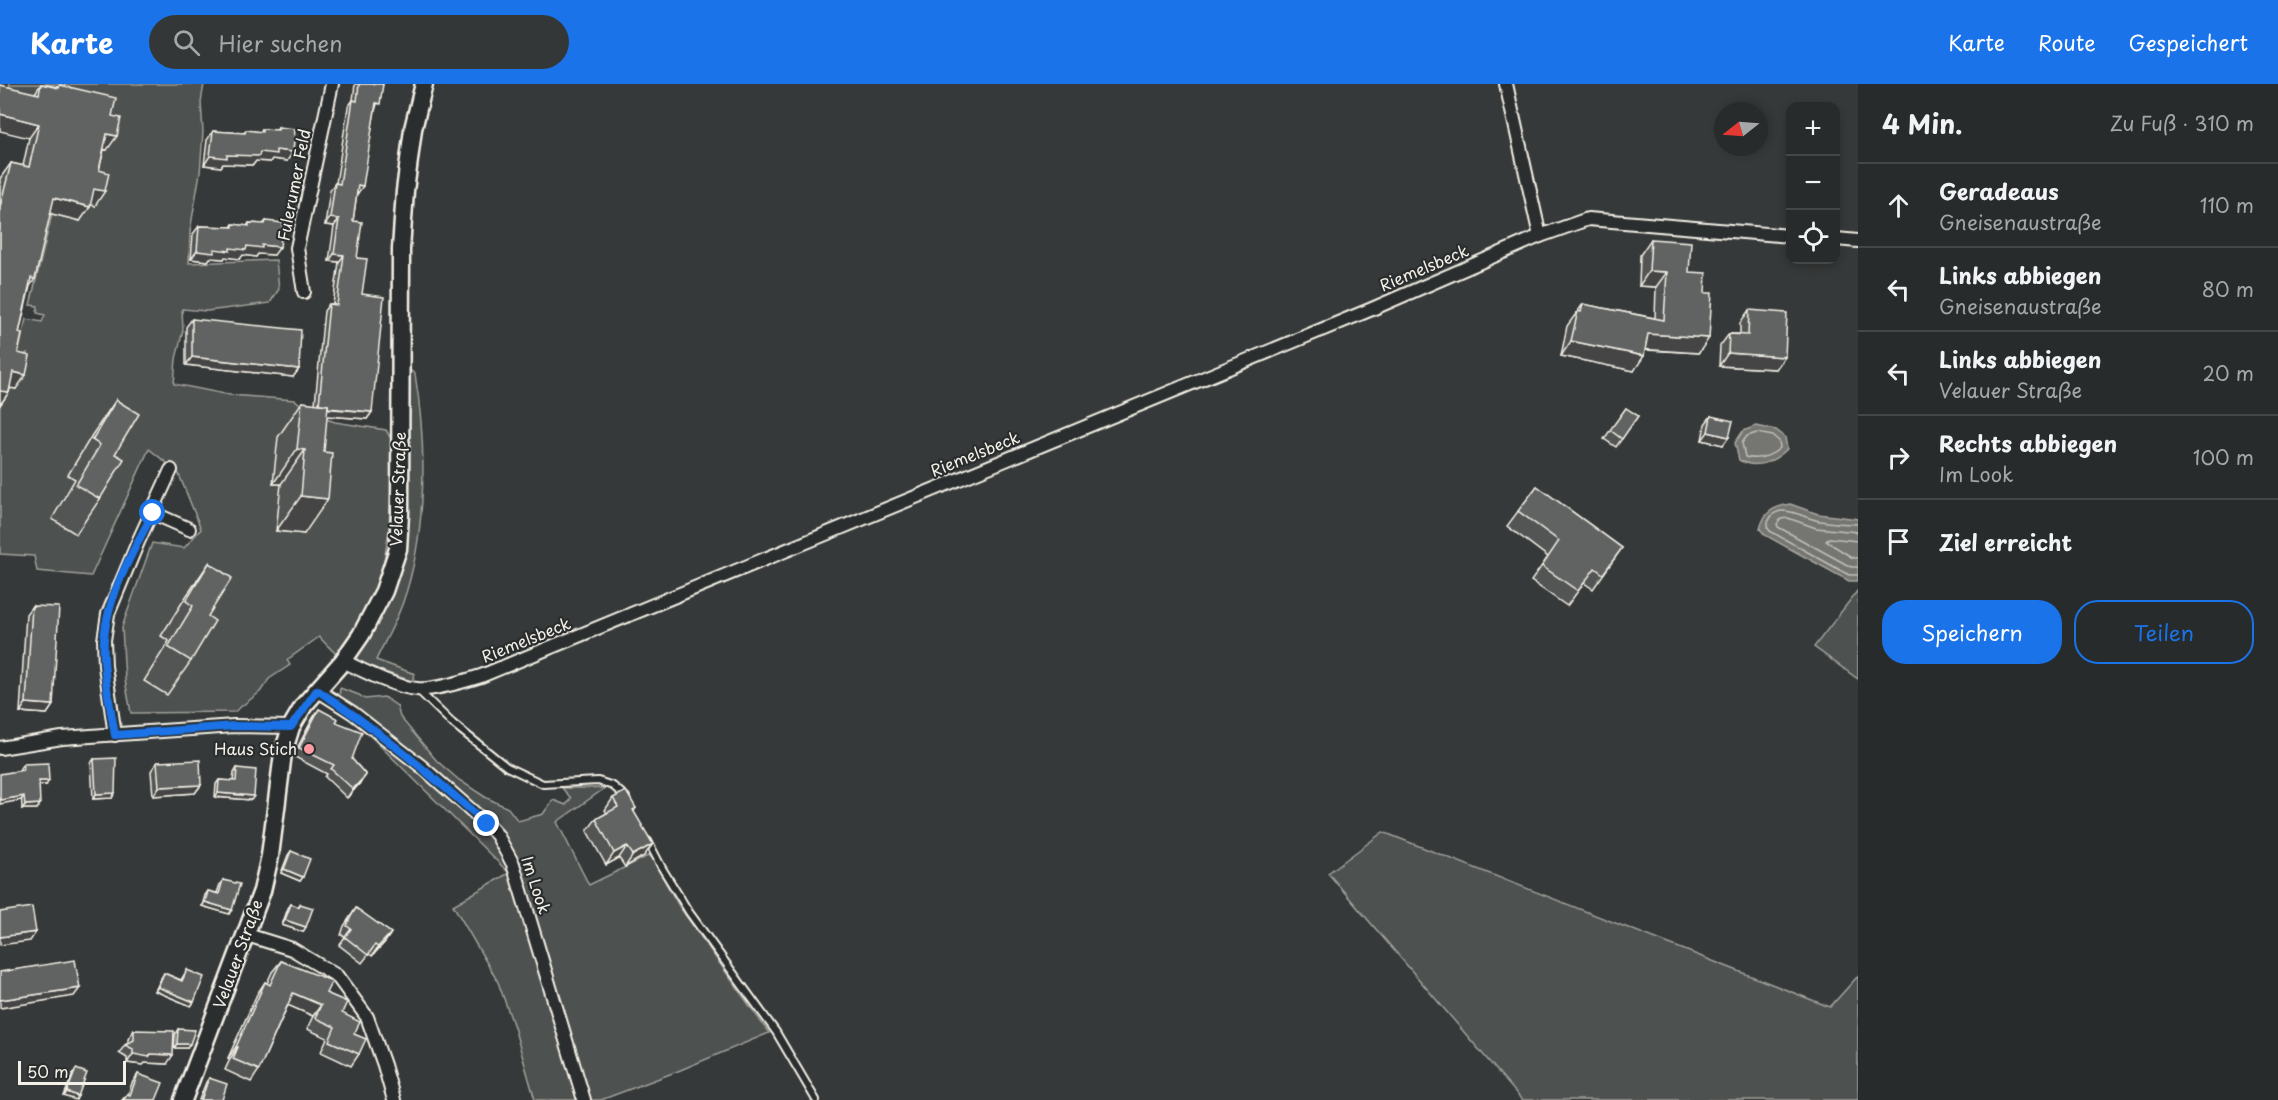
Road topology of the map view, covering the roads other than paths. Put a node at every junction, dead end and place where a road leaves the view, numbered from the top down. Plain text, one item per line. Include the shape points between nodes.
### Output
1 (332, 84) edge
2 (424, 84) edge
3 (1506, 84) edge
4 (1540, 236) junction
5 (1786, 236) edge
6 (1840, 239) edge
7 (1858, 241) edge
8 (304, 292) dead end
9 (171, 470) dead end
10 (153, 513) junction
11 (189, 529) dead end
12 (343, 661) junction
13 (317, 690) junction
14 (418, 690) junction
15 (291, 727) junction
16 (115, 735) junction
17 (0, 748) edge
18 (631, 807) edge
19 (646, 838) edge
20 (247, 935) junction
21 (183, 1100) edge
22 (394, 1100) edge
23 (584, 1100) edge
24 (816, 1100) edge

1 - 8 street, Fulerumer Feld via 297,248
2 - 12 main road, Velauer Straße via 413,129 401,249 398,549 384,591
3 - 4 street
4 - 5 street, Riemelsbeck via 1588,219
4 - 14 street, Riemelsbeck via 502,669 458,684
6 - 7 street
9 - 10 street
10 - 11 street
10 - 16 street via 108,614 105,666
12 - 13 main road, Velauer Straße
12 - 14 street, Riemelsbeck
13 - 15 main road, Velauer Straße
13 - 23 street, Im Look via 353,712 421,766 497,835 513,864
14 - 18 lane, Riemelsbeck via 507,767 543,784 598,781 613,786
15 - 16 street via 234,726
15 - 20 main road, Velauer Straße via 282,762 270,856
16 - 17 street
19 - 24 lane via 689,912 776,1032
20 - 21 main road, Velauer Straße
20 - 22 street via 292,949 337,976 367,1017

